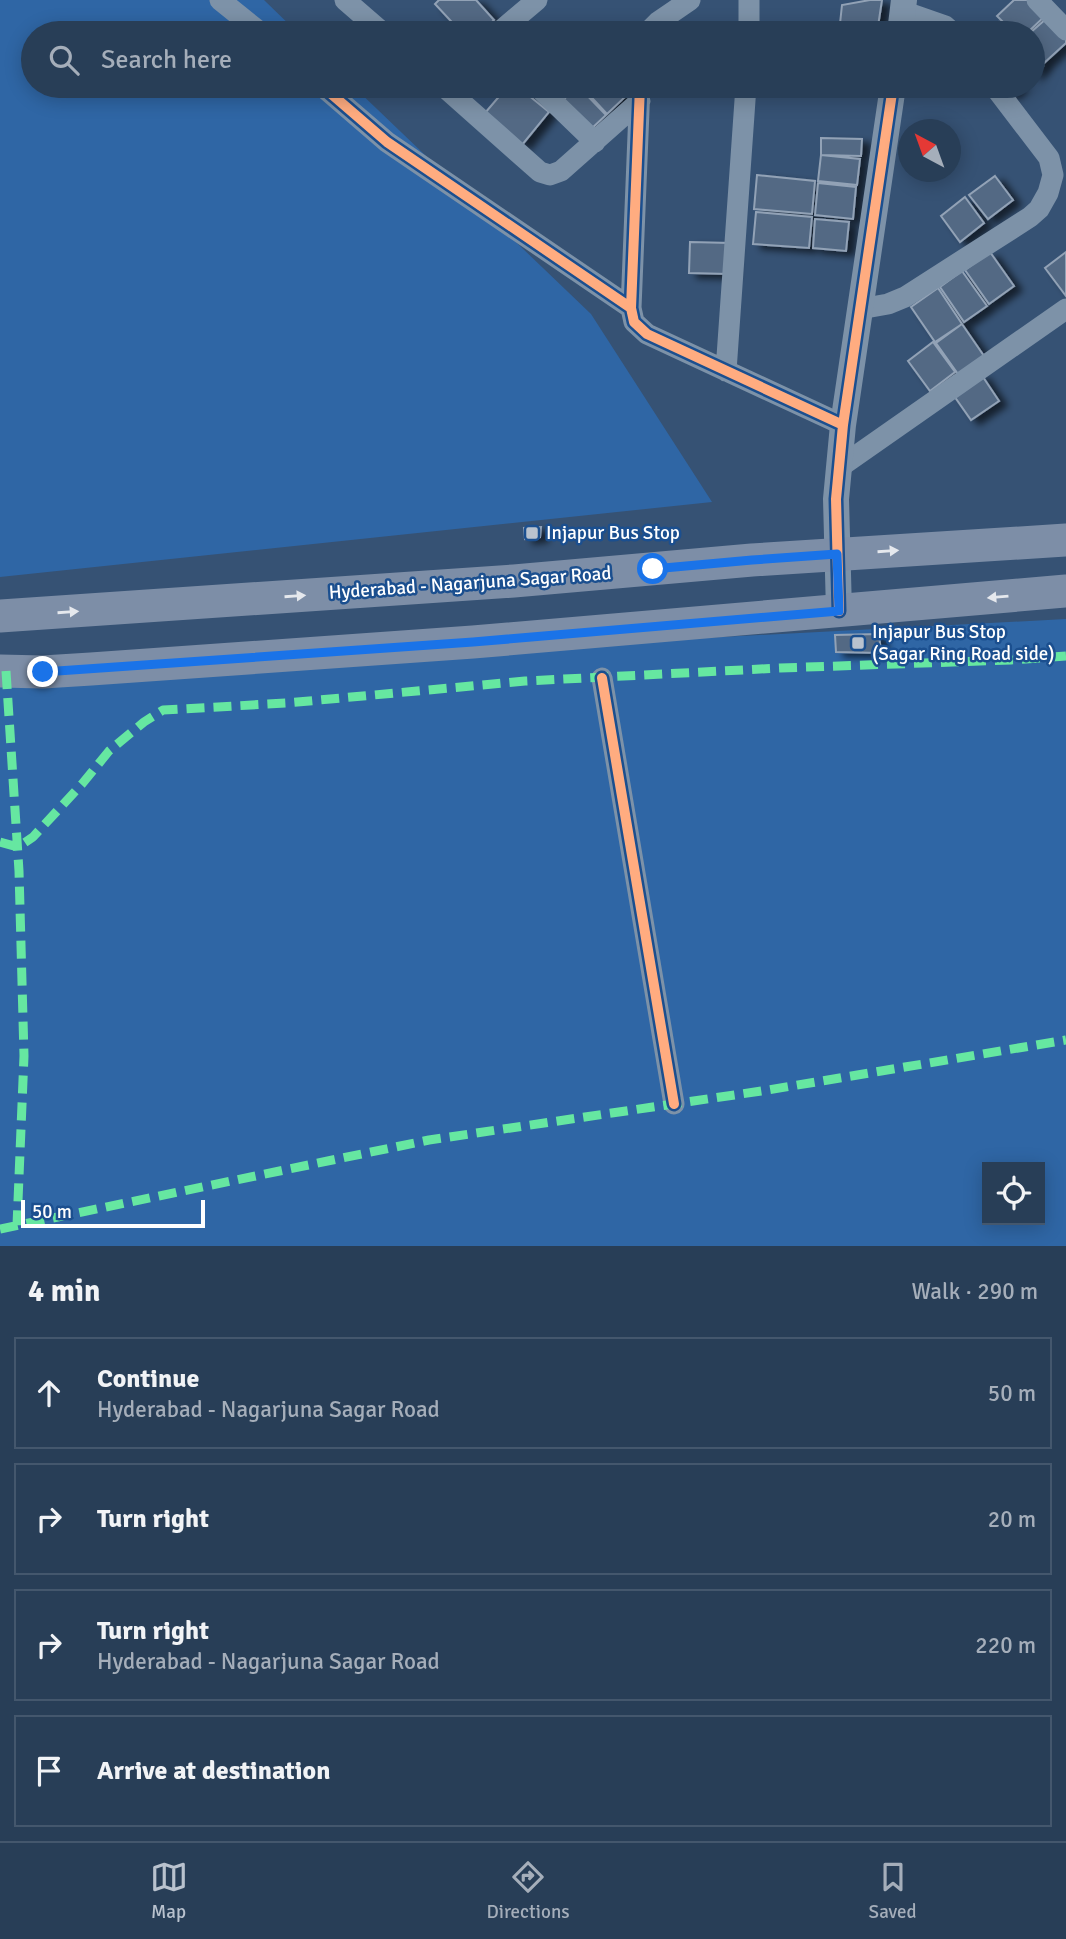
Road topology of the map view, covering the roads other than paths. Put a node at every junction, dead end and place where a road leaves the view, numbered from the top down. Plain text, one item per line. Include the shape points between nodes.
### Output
1 (219, 0) edge
2 (345, 0) edge
3 (690, 0) edge
4 (749, 0) edge
5 (1037, 0) edge
6 (535, 1) edge
7 (902, 15) edge
8 (246, 21) edge
9 (369, 21) edge
10 (512, 21) edge
11 (660, 21) edge
12 (749, 21) edge
13 (925, 21) edge
14 (1066, 30) edge
15 (336, 98) edge
16 (457, 98) edge
17 (549, 98) edge
18 (635, 98) edge
19 (640, 98) edge
20 (745, 98) edge
21 (891, 98) edge
22 (1003, 98) edge
23 (594, 142) junction
24 (631, 308) junction
25 (860, 309) junction
26 (1066, 309) edge
27 (726, 371) junction
28 (843, 425) junction
29 (840, 467) junction
30 (1066, 540) edge
31 (837, 554) junction
32 (1066, 591) edge
33 (839, 611) junction
34 (0, 616) edge
35 (0, 671) edge
36 (602, 678) dead end
37 (674, 1104) dead end

1 - 8 street
2 - 9 street
3 - 11 street
4 - 12 street
5 - 14 street
6 - 10 street
7 - 13 street
15 - 24 street via 387,142
16 - 23 street via 540,172 561,172
17 - 23 street
18 - 23 street
19 - 24 street
20 - 27 street
21 - 25 street
22 - 25 street via 1049,158 1053,175 1039,209 905,297
24 - 27 street via 635,322 647,334
25 - 28 street
26 - 29 street
27 - 28 street
28 - 29 street
29 - 31 street
31 -> 30 main road, Hyderabad - Nagarjuna Sagar Road
31 - 33 street
34 -> 31 main road, Hyderabad - Nagarjuna Sagar Road
32 -> 33 main road
33 - 35 main road via 473,642 43,672
36 - 37 street

